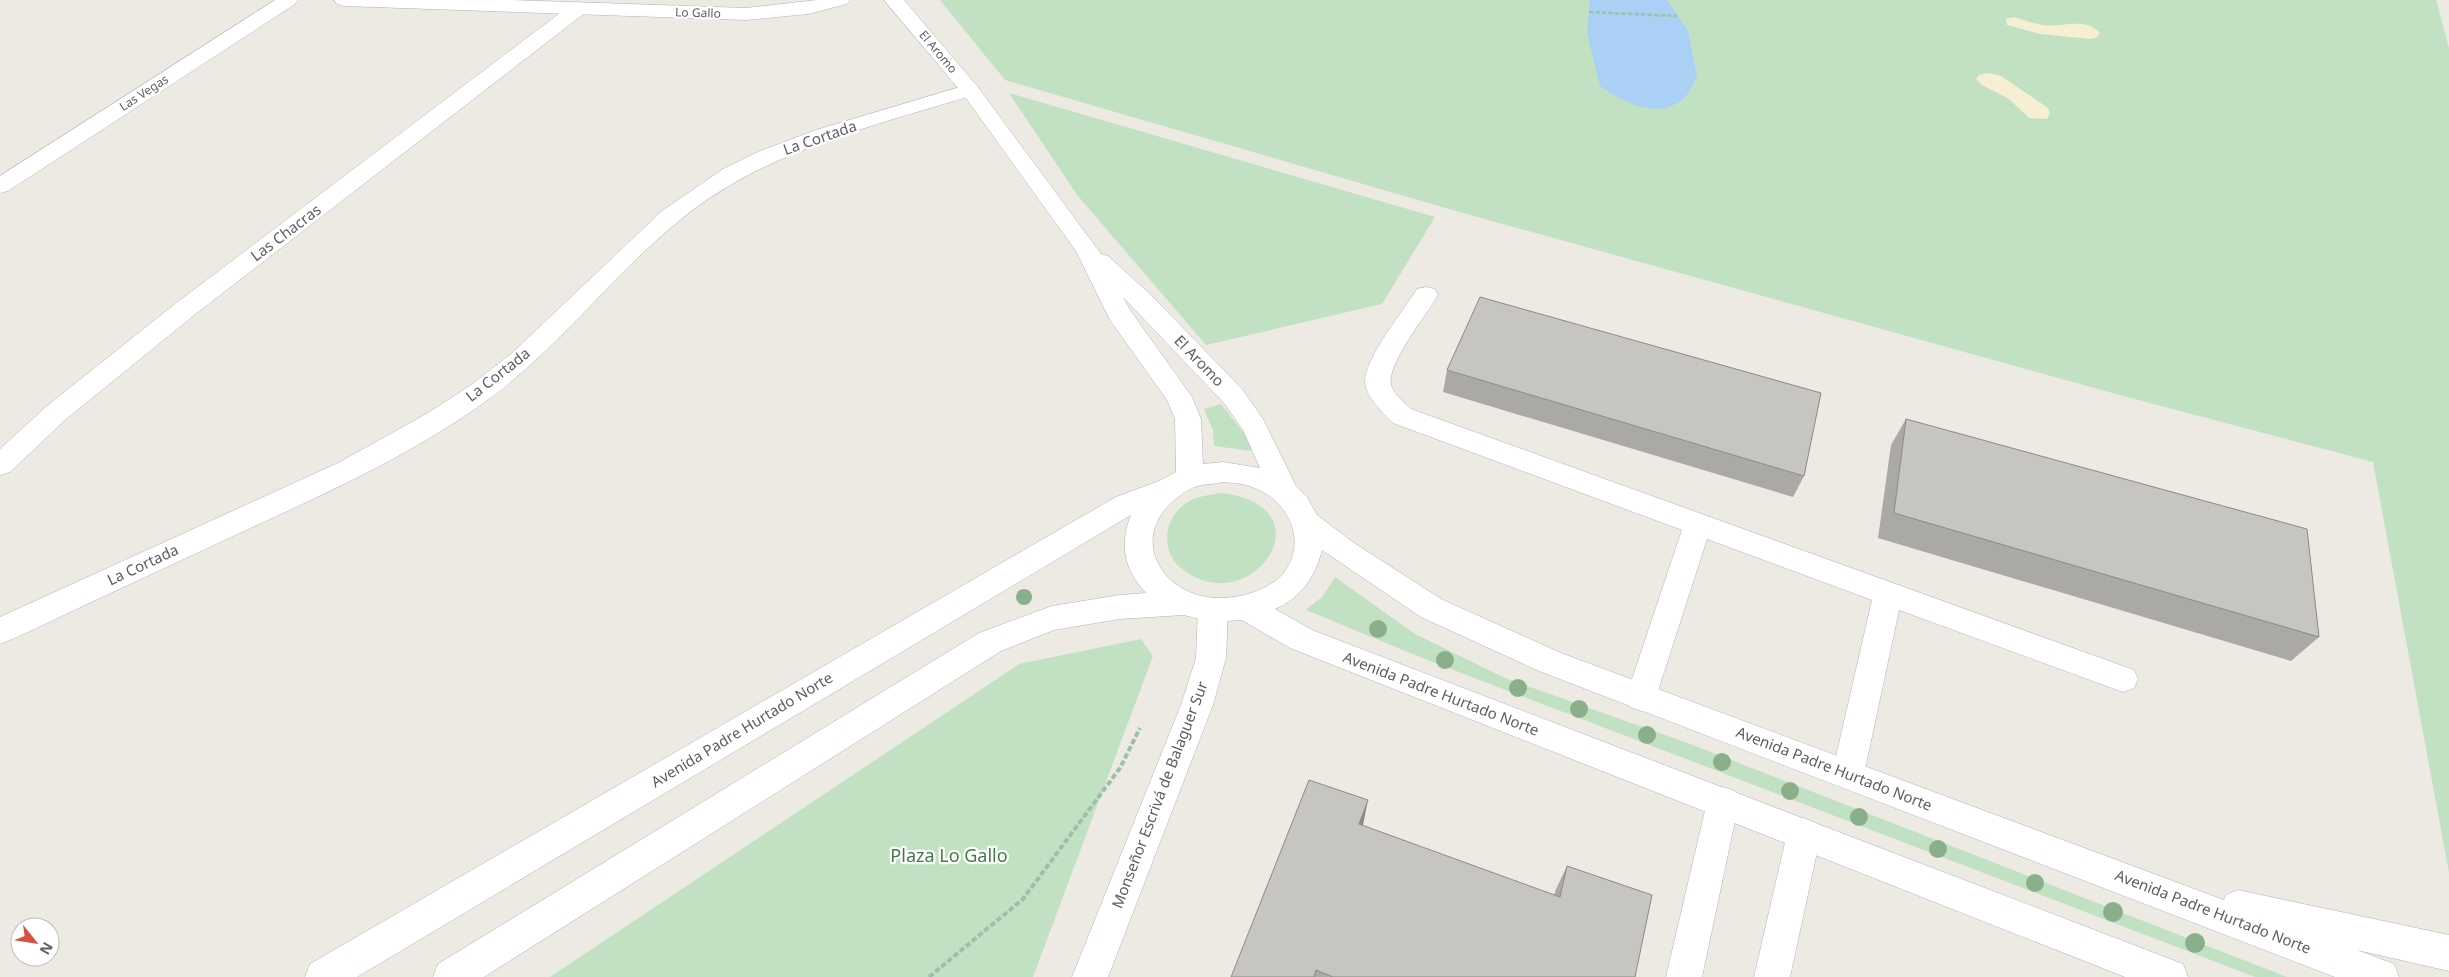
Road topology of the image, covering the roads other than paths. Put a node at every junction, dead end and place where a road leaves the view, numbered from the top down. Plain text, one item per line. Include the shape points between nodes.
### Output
1 (288, 0) edge
2 (344, 0) edge
3 (840, 0) edge
4 (894, 0) edge
5 (383, 1) edge
6 (579, 8) junction
7 (970, 90) junction
8 (0, 186) edge
9 (1087, 249) junction
10 (1426, 295) dead end
11 (0, 465) edge
12 (1178, 484) junction
13 (1285, 492) junction
14 (1307, 523) junction
15 (1698, 524) junction
16 (1888, 593) junction
17 (1198, 606) junction
18 (1247, 608) junction
19 (0, 631) edge
20 (2122, 679) dead end
21 (1641, 697) junction
22 (1848, 774) junction
23 (1723, 802) junction
24 (1804, 834) junction
25 (2144, 886) junction
26 (2065, 935) junction
27 (2449, 953) edge
28 (323, 977) edge
29 (451, 977) edge
30 (1090, 977) edge
31 (1684, 977) edge
32 (1772, 977) edge
33 (2141, 977) edge
34 (2170, 977) edge
35 (2381, 977) edge

1 - 8 street, Las Vegas
2 - 5 street, Lo Gallo
3 - 6 street, Lo Gallo via 808,8 746,14
4 - 7 street, El Aromo
5 - 6 street, Lo Gallo
6 - 11 street, Las Chacras via 184,310 56,413
7 - 9 street, El Aromo
7 - 19 street, La Cortada via 804,141 739,169 670,216 519,361 442,418 348,470
9 - 12 street, El Aromo via 1119,314 1179,397 1188,419
9 - 13 street, El Aromo via 1233,396 1254,426
10 - 15 street via 1380,366 1378,384 1386,402 1402,416
12 - 13 street via 1223,472 1256,477
12 - 17 street via 1149,507 1139,527 1138,549 1145,570 1160,589
12 - 28 street, Avenida Padre Hurtado Norte via 1126,505
13 - 14 street via 1299,506
14 - 18 street via 1310,544 1305,565 1292,584 1272,598
14 - 21 street, Avenida Padre Hurtado Norte via 1431,608 1550,662
15 - 16 street
15 - 21 street
16 - 20 street
16 - 22 street
17 - 18 street via 1231,610
17 - 29 street via 1120,607 1052,618 990,642
17 - 30 street, Monseñor Escrivá de Balaguer Sur via 1211,658 1197,705
18 - 23 street, Avenida Padre Hurtado Norte via 1301,639
21 - 22 street, Avenida Padre Hurtado Norte
22 - 25 street, Avenida Padre Hurtado Norte
23 - 24 street, Avenida Padre Hurtado Norte
23 - 31 street
24 - 26 street, Avenida Padre Hurtado Norte
24 - 32 street
25 - 27 street
25 - 35 street, Avenida Padre Hurtado Norte
26 - 33 street
26 - 34 street, Avenida Padre Hurtado Norte

